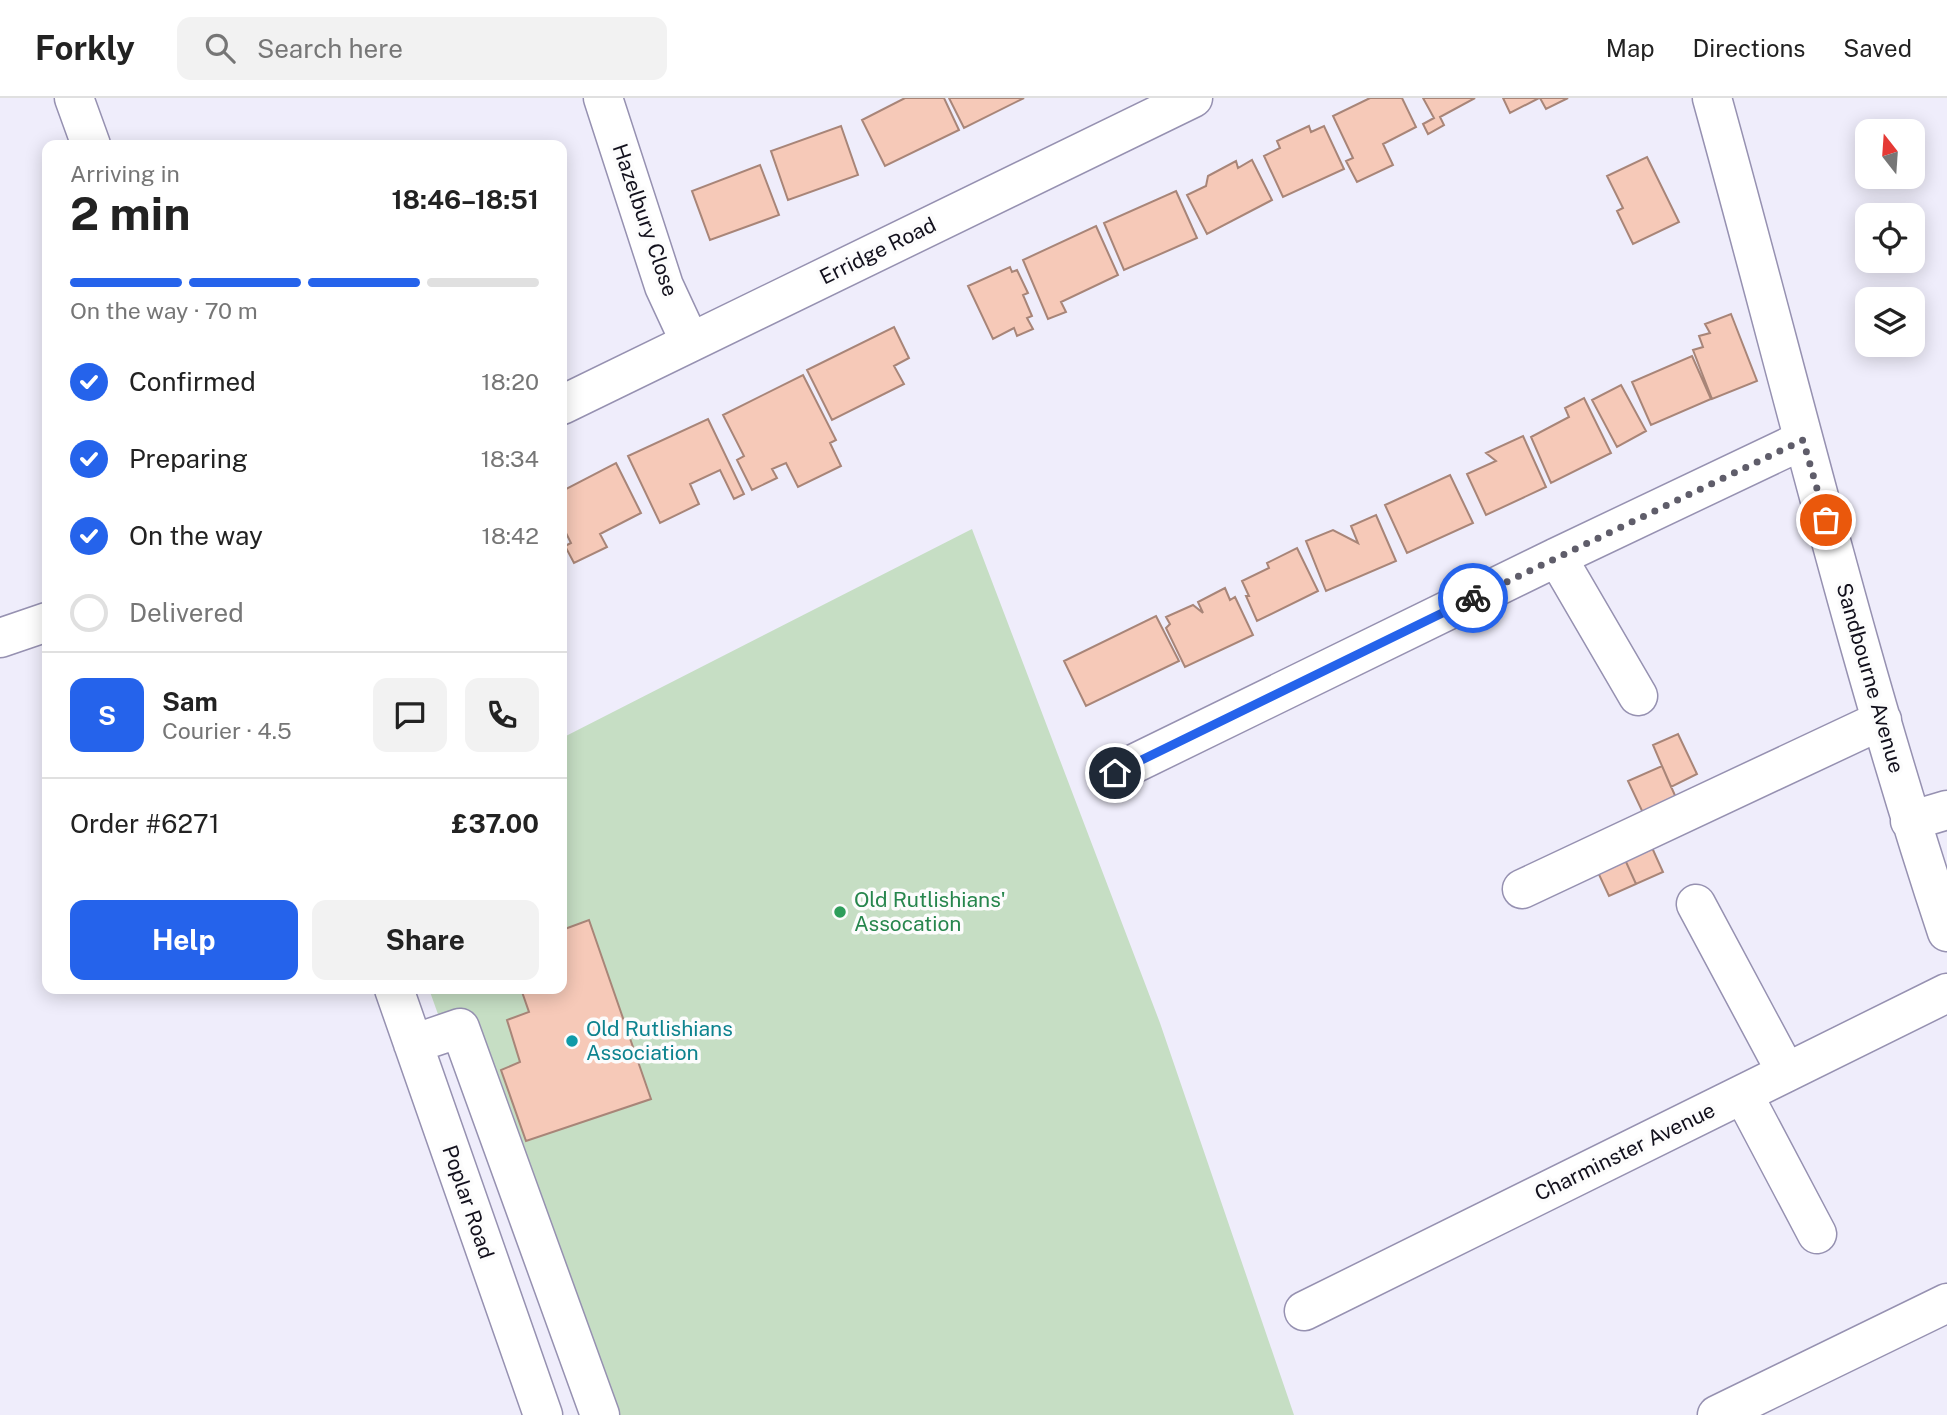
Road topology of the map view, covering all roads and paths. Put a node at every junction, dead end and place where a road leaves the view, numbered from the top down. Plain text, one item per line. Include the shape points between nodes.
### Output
1 (74, 98) edge
2 (603, 98) edge
3 (1194, 98) edge
4 (1712, 98) edge
5 (89, 140) edge
6 (690, 342) junction
7 (567, 403) edge
8 (1803, 440) junction
9 (1557, 557) junction
10 (42, 624) edge
11 (0, 638) edge
12 (1638, 696) dead end
13 (1882, 720) junction
14 (1115, 773) dead end
15 (1947, 810) edge
16 (1910, 821) junction
17 (1522, 889) dead end
18 (1696, 904) dead end
19 (1947, 932) edge
20 (1947, 993) edge
21 (396, 994) edge
22 (413, 1044) junction
23 (1786, 1072) junction
24 (1742, 1094) junction
25 (1817, 1234) dead end
26 (1947, 1303) edge
27 (1304, 1311) dead end
28 (543, 1415) edge
29 (600, 1415) edge
30 (1717, 1415) edge

1 - 5 street
2 - 6 street, Hazelbury Close via 664,286
3 - 6 street, Erridge Road
4 - 8 street, Sandbourne Avenue
6 - 7 street, Erridge Road
8 - 9 street
8 - 13 street, Sandbourne Avenue
9 - 12 street
9 - 14 street
10 - 11 street
13 - 16 street, Sandbourne Avenue
13 - 17 street
15 - 16 street
16 - 19 street, Sandbourne Avenue
18 - 23 street
20 - 23 street, Charminster Avenue
21 - 22 street, Poplar Road
22 - 28 street, Poplar Road
22 - 29 street via 460,1028
23 - 24 street, Charminster Avenue
24 - 25 street
24 - 27 street, Charminster Avenue
26 - 30 street

